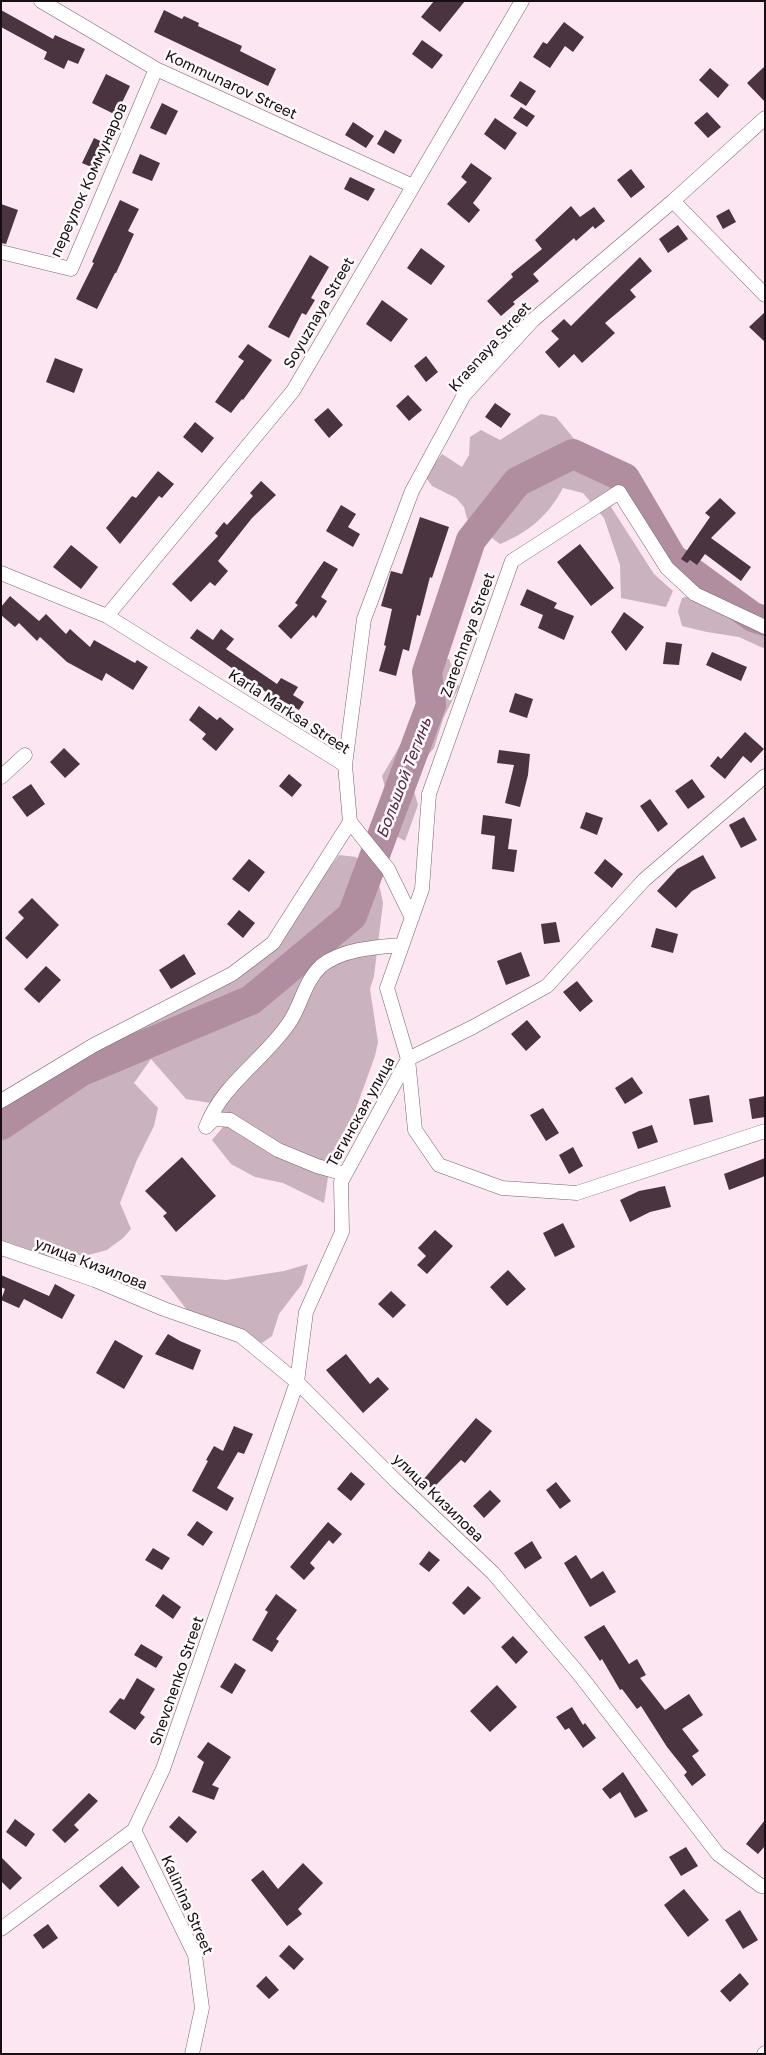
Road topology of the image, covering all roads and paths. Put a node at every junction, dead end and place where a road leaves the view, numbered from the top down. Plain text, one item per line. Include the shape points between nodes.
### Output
1 (41, 1) edge
2 (522, 1) edge
3 (156, 69) junction
4 (765, 118) edge
5 (413, 186) junction
6 (673, 201) junction
7 (1, 252) edge
8 (765, 296) edge
9 (1, 574) edge
10 (107, 616) junction
11 (765, 627) edge
12 (25, 755) dead end
13 (345, 765) junction
14 (765, 776) edge
15 (1, 778) edge
16 (350, 822) junction
17 (412, 918) junction
18 (402, 945) junction
19 (408, 1059) junction
20 (1, 1101) edge
21 (765, 1130) edge
22 (345, 1174) junction
23 (1, 1248) edge
24 (297, 1382) junction
25 (134, 1830) junction
26 (765, 1886) edge
27 (1, 1929) edge
28 (192, 2054) edge

1 - 3 street, Kommunarov Street
2 - 5 street, Soyuznaya Street
3 - 5 street, Kommunarov Street
3 - 7 street, переулок Коммунаров via 71,269
4 - 6 street, Krasnaya Street
5 - 10 street, Soyuznaya Street via 293,390
6 - 8 street
6 - 13 street, Krasnaya Street via 534,320 464,395 412,491 364,619
9 - 10 street, Karla Marksa Street
10 - 13 street, Karla Marksa Street
11 - 17 street, Zarechnaya Street via 695,594 667,568 619,492 512,561 429,794 422,889
12 - 15 street
13 - 16 street, Karla Marksa Street
14 - 19 street via 644,880 547,986
16 - 17 street via 388,869
16 - 20 street via 273,943 232,974 94,1044
17 - 18 street, Zarechnaya Street
18 - 19 street, Zarechnaya Street via 387,988
18 - 22 street via 357,951 321,966 306,987 291,1021 266,1052 232,1084 211,1112 206,1127 214,1119 230,1120 278,1150
19 - 21 street, Тегинская улица via 415,1130 439,1165 502,1188 578,1193
19 - 22 street, Тегинская улица
22 - 24 street, Тегинская улица via 341,1182 342,1232 306,1312
23 - 24 street, улица Кизилова via 241,1336
24 - 25 street, Shevchenko Street via 164,1769
24 - 26 street, улица Кизилова via 493,1573 578,1674 718,1854
25 - 27 street, Shevchenko Street
25 - 28 street, Kalinina Street via 195,1956 202,2008

